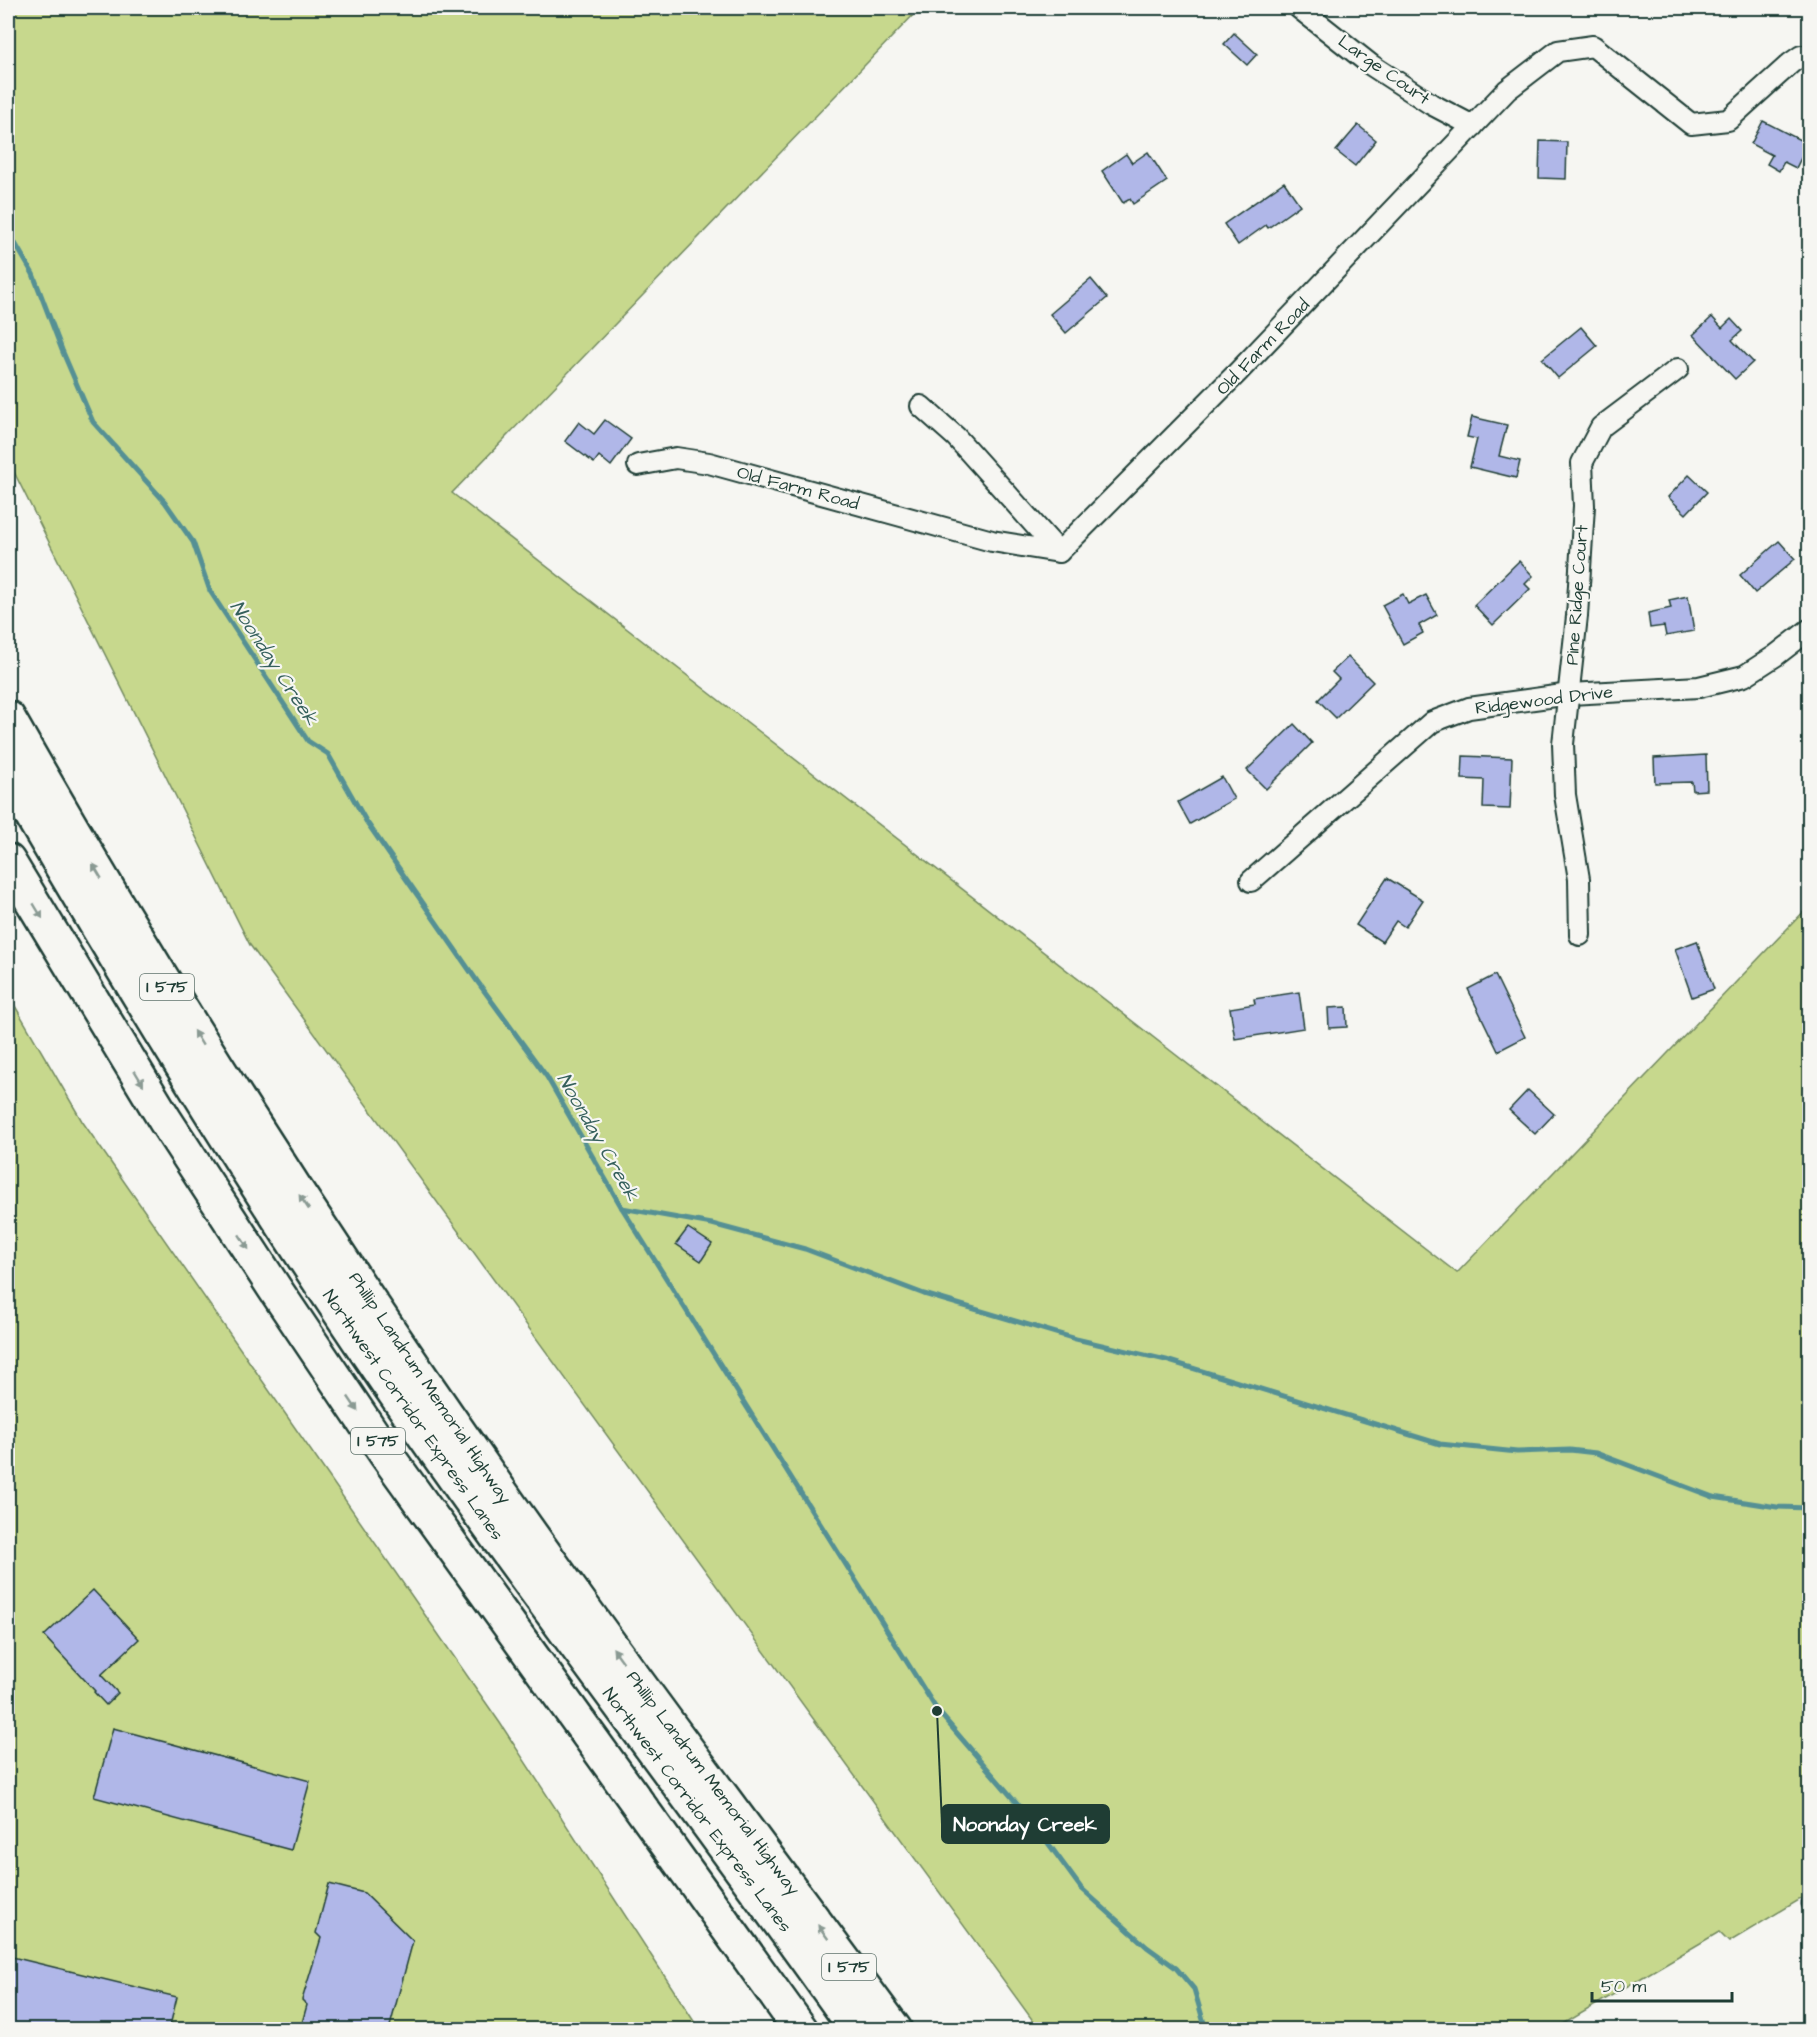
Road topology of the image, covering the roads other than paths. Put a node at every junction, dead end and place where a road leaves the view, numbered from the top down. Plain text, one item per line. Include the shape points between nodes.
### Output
1 (1299, 8) edge
2 (1809, 57) edge
3 (1473, 126) junction
4 (1678, 369) dead end
5 (921, 406) dead end
6 (638, 465) dead end
7 (1059, 552) junction
8 (1809, 628) edge
9 (1570, 694) junction
10 (8, 718) edge
11 (8, 775) edge
12 (8, 861) edge
13 (1251, 882) dead end
14 (1580, 935) dead end
15 (801, 2030) edge
16 (857, 2030) edge
17 (895, 2030) edge

1 - 3 street, Large Court via 1371,64 1431,104
2 - 3 street, Old Farm Road via 1801,56 1791,63 1728,120 1691,124 1593,46 1558,51 1507,90
3 - 7 street, Old Farm Road via 1246,364
4 - 9 street, Pine Ridge Court via 1601,427 1582,464 1584,506
5 - 7 street via 956,437
6 - 7 street, Old Farm Road via 676,458 709,463 992,541
8 - 9 street, Ridgewood Drive via 1744,676 1699,687
9 - 13 street, Ridgewood Drive via 1469,708 1432,722
9 - 14 street, Pine Ridge Court via 1563,744 1565,795 1579,879
17 -> 10 highway, Phillip Landrum Memorial Highway / I 575 via 564,1581 386,1323 214,1064
11 - 16 highway, Northwest Corridor Express Lanes via 249,1173 386,1380 541,1600
12 -> 15 highway, I 575 via 165,1120 386,1454

